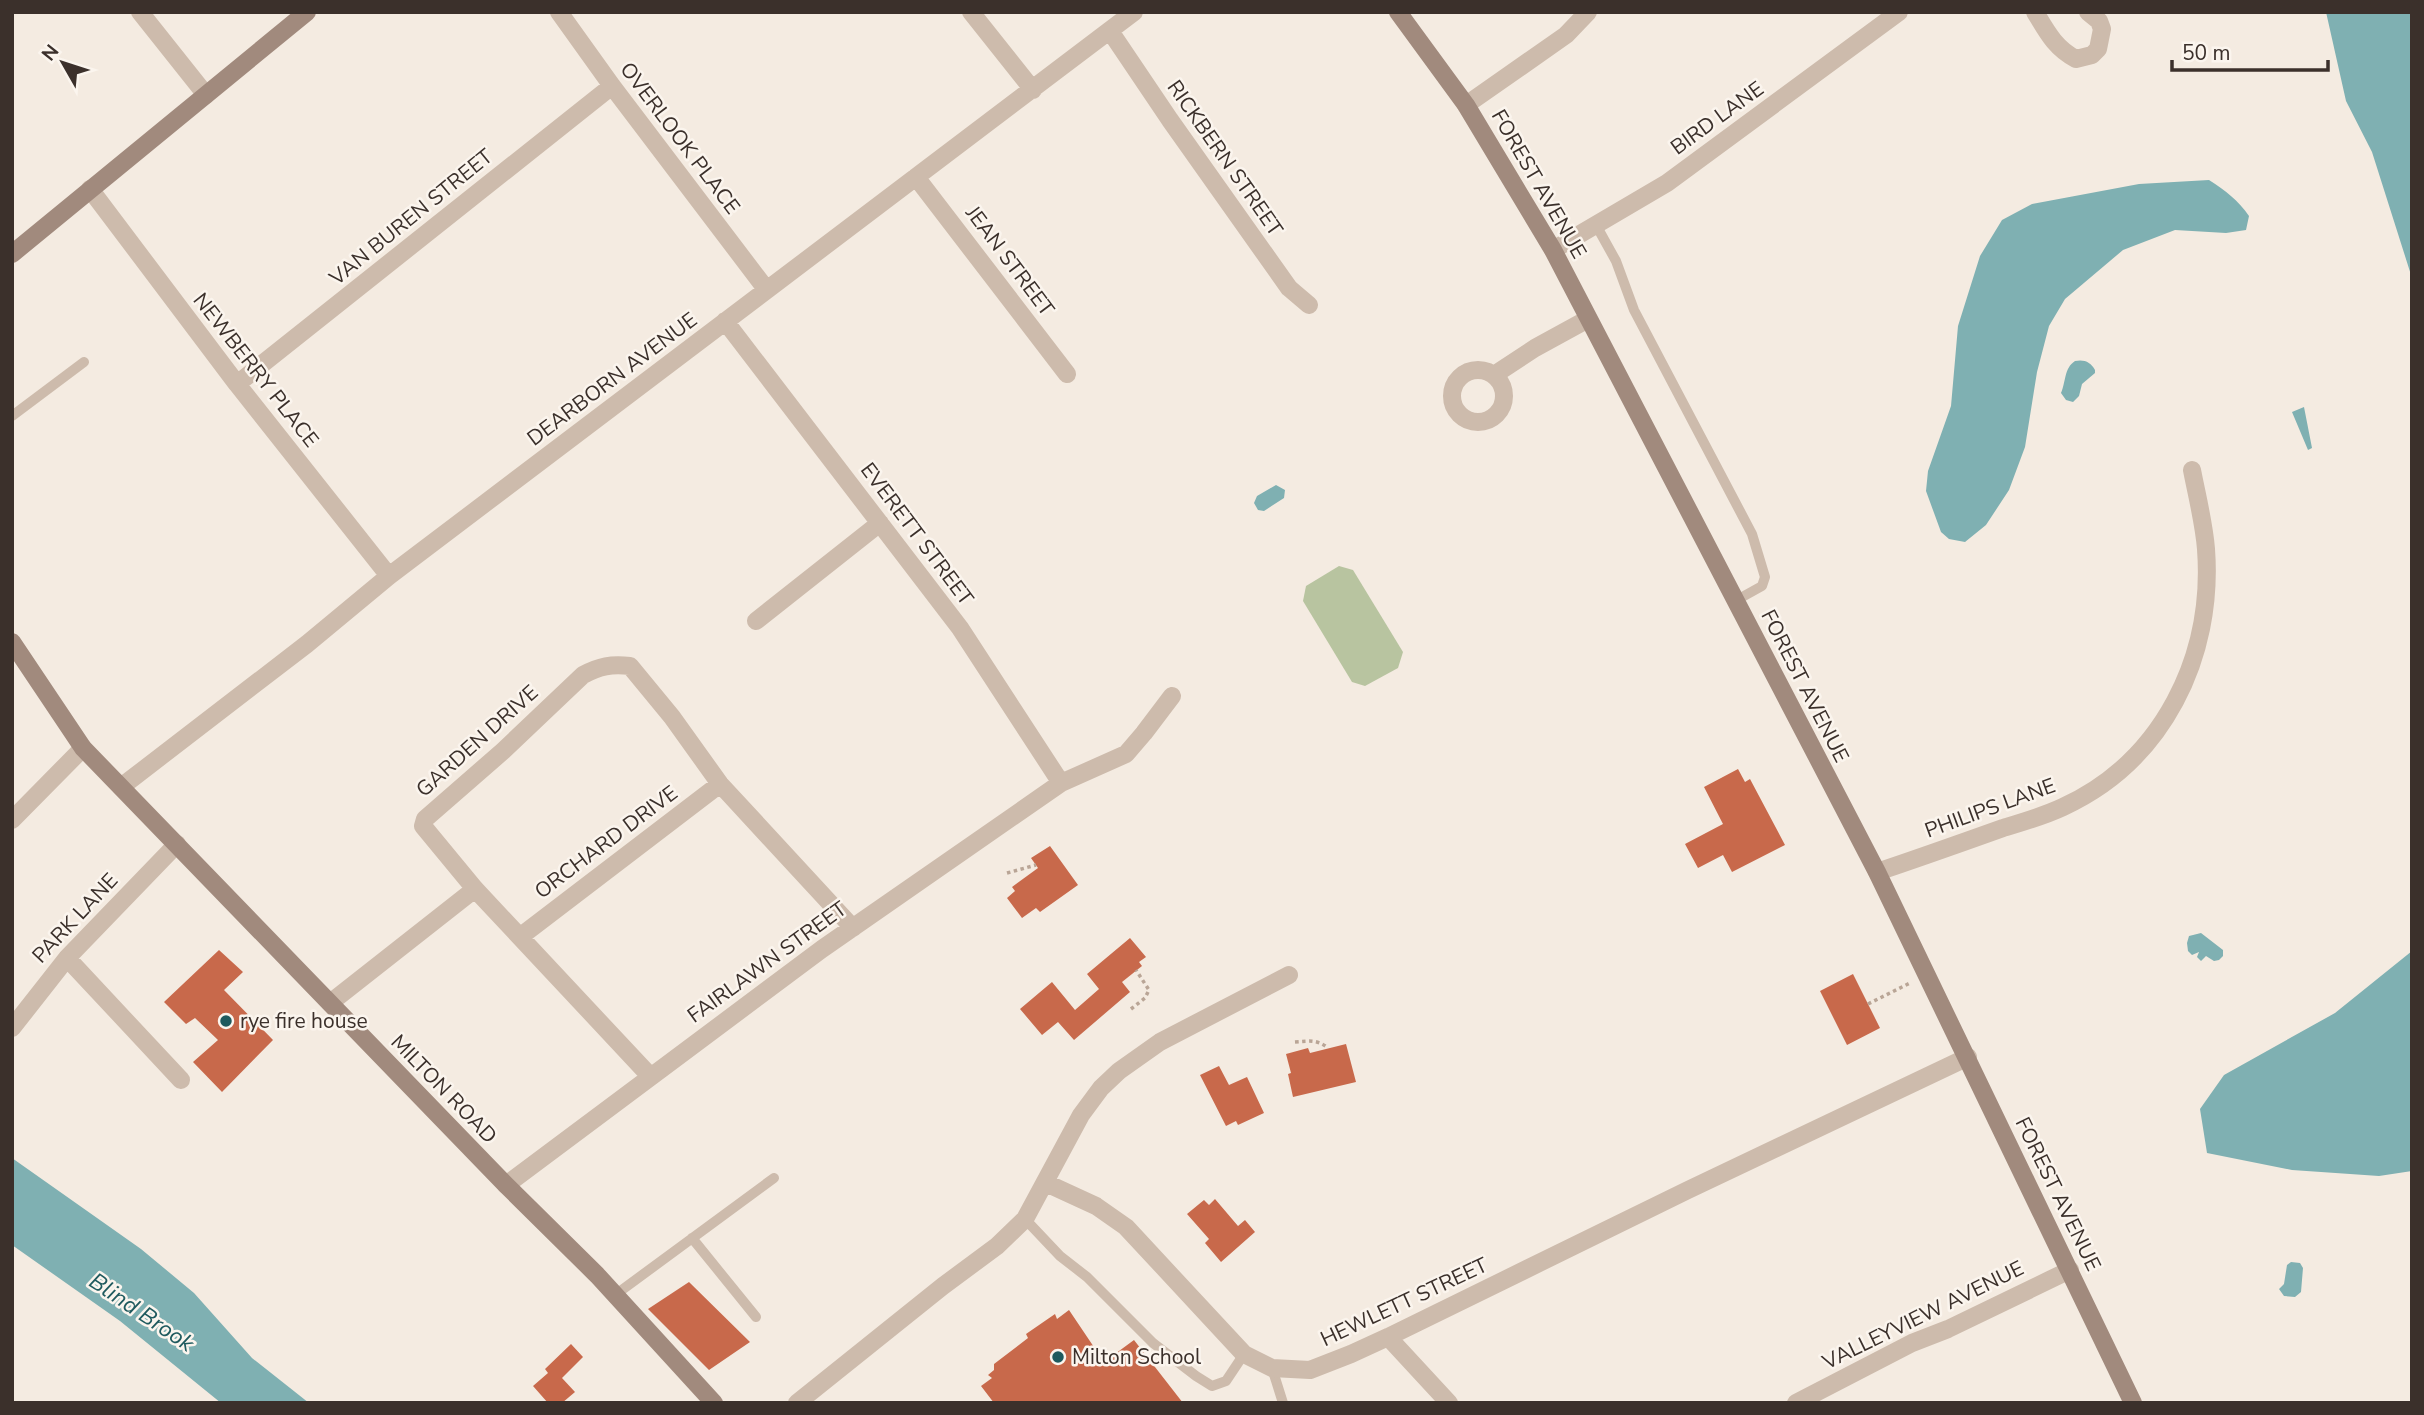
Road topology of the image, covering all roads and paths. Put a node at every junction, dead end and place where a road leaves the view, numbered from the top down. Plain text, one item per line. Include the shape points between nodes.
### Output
1 (140, 12) edge
2 (307, 12) edge
3 (559, 12) edge
4 (971, 12) edge
5 (1134, 12) edge
6 (1398, 12) edge
7 (1588, 12) edge
8 (1899, 12) edge
9 (2035, 12) edge
10 (2088, 12) edge
11 (1110, 31) junction
12 (612, 86) junction
13 (1033, 90) junction
14 (206, 95) junction
15 (1466, 105) junction
16 (916, 177) junction
17 (90, 189) junction
18 (1596, 225) junction
19 (1553, 250) junction
20 (12, 254) edge
21 (766, 289) junction
22 (1309, 305) dead end
23 (1588, 319) junction
24 (725, 321) junction
25 (84, 362) dead end
26 (1067, 373) dead end
27 (1494, 375) dead end
28 (237, 384) junction
29 (12, 416) edge
30 (2192, 470) dead end
31 (880, 523) junction
32 (389, 576) junction
33 (1735, 600) junction
34 (756, 621) dead end
35 (12, 642) edge
36 (1172, 696) dead end
37 (83, 748) junction
38 (1061, 783) junction
39 (720, 785) junction
40 (121, 787) junction
41 (12, 820) edge
42 (177, 845) junction
43 (1036, 865) dead end
44 (1877, 872) junction
45 (1007, 873) dead end
46 (475, 889) junction
47 (853, 928) junction
48 (521, 936) junction
49 (67, 958) junction
50 (1136, 971) dead end
51 (1927, 974) junction
52 (1289, 975) dead end
53 (330, 1003) junction
54 (1868, 1004) dead end
55 (1130, 1009) dead end
56 (12, 1028) edge
57 (1295, 1042) dead end
58 (1328, 1048) dead end
59 (1968, 1057) junction
60 (650, 1076) junction
61 (181, 1080) dead end
62 (774, 1178) dead end
63 (1046, 1183) junction
64 (506, 1185) junction
65 (1025, 1219) junction
66 (692, 1238) junction
67 (2070, 1270) junction
68 (615, 1295) junction
69 (756, 1317) dead end
70 (1388, 1337) junction
71 (1244, 1354) junction
72 (1272, 1368) junction
73 (713, 1403) edge
74 (797, 1403) edge
75 (1283, 1403) edge
76 (1449, 1403) edge
77 (1796, 1403) edge
78 (2133, 1403) edge

1 - 14 street
2 - 14 street
3 - 12 street, OVERLOOK PLACE
4 - 13 street
5 - 11 street, DEARBORN AVENUE
6 - 15 street, FOREST AVENUE
7 - 15 street via 1566,35
8 - 18 street, BIRD LANE via 1667,183
9 - 10 street via 2050,39 2076,60 2098,50 2102,29
11 - 13 street, DEARBORN AVENUE
11 - 22 street, RICKBERN STREET via 1289,288
12 - 21 street, OVERLOOK PLACE
12 - 28 street, VAN BUREN STREET
13 - 16 street, DEARBORN AVENUE
14 - 17 street
15 - 19 street, FOREST AVENUE
16 - 21 street, DEARBORN AVENUE
16 - 26 street, JEAN STREET
17 - 20 street
17 - 28 street, NEWBERRY PLACE
18 - 19 street, BIRD LANE
18 - 33 lane via 1616,261 1634,310 1752,534 1765,577 1762,586
19 - 23 street, FOREST AVENUE
21 - 24 street, DEARBORN AVENUE
23 - 27 street
23 - 33 street, FOREST AVENUE
24 - 31 street, EVERETT STREET
24 - 32 street, DEARBORN AVENUE
25 - 29 lane
28 - 32 street, NEWBERRY PLACE
30 - 44 street, PHILIPS LANE via 2206,548 2206,596 2189,675 2160,729 2121,772 2064,807
31 - 34 street
31 - 38 street, EVERETT STREET via 960,628
32 - 40 street, DEARBORN AVENUE
33 - 44 street, FOREST AVENUE
35 - 37 street, MILTON ROAD
36 - 38 street, FAIRLAWN STREET via 1126,754
37 - 40 street, MILTON ROAD
37 - 41 street
38 - 47 street, FAIRLAWN STREET
39 - 46 street, GARDEN DRIVE via 630,666 596,668 425,819 423,825
39 - 47 street
39 - 48 street, ORCHARD DRIVE
40 - 42 street, MILTON ROAD
42 - 49 street, PARK LANE
42 - 53 street, MILTON ROAD
43 - 45 path
44 - 51 street, FOREST AVENUE
46 - 48 street, GARDEN DRIVE
46 - 53 street
47 - 60 street, FAIRLAWN STREET
48 - 60 street, GARDEN DRIVE
49 - 56 street, PARK LANE
49 - 61 street
50 - 55 path via 1149,990
51 - 54 path
51 - 59 street, FOREST AVENUE
52 - 63 street via 1160,1041 1119,1071 1081,1115
53 - 64 street, MILTON ROAD
57 - 58 path via 1315,1040
59 - 67 street, FOREST AVENUE
59 - 70 street, HEWLETT STREET
60 - 64 street, FAIRLAWN STREET
62 - 66 lane
63 - 65 street
63 - 71 street, HEWLETT STREET via 1096,1206 1126,1227
64 - 68 street, MILTON ROAD
65 - 71 lane via 1153,1343 1196,1376 1212,1385 1226,1381
65 - 74 street
66 - 68 lane
66 - 69 lane
67 - 77 street, VALLEYVIEW AVENUE
67 - 78 street, FOREST AVENUE
68 - 73 street, MILTON ROAD
70 - 72 street, HEWLETT STREET via 1310,1370
70 - 76 street
71 - 72 street, HEWLETT STREET
72 - 75 lane

